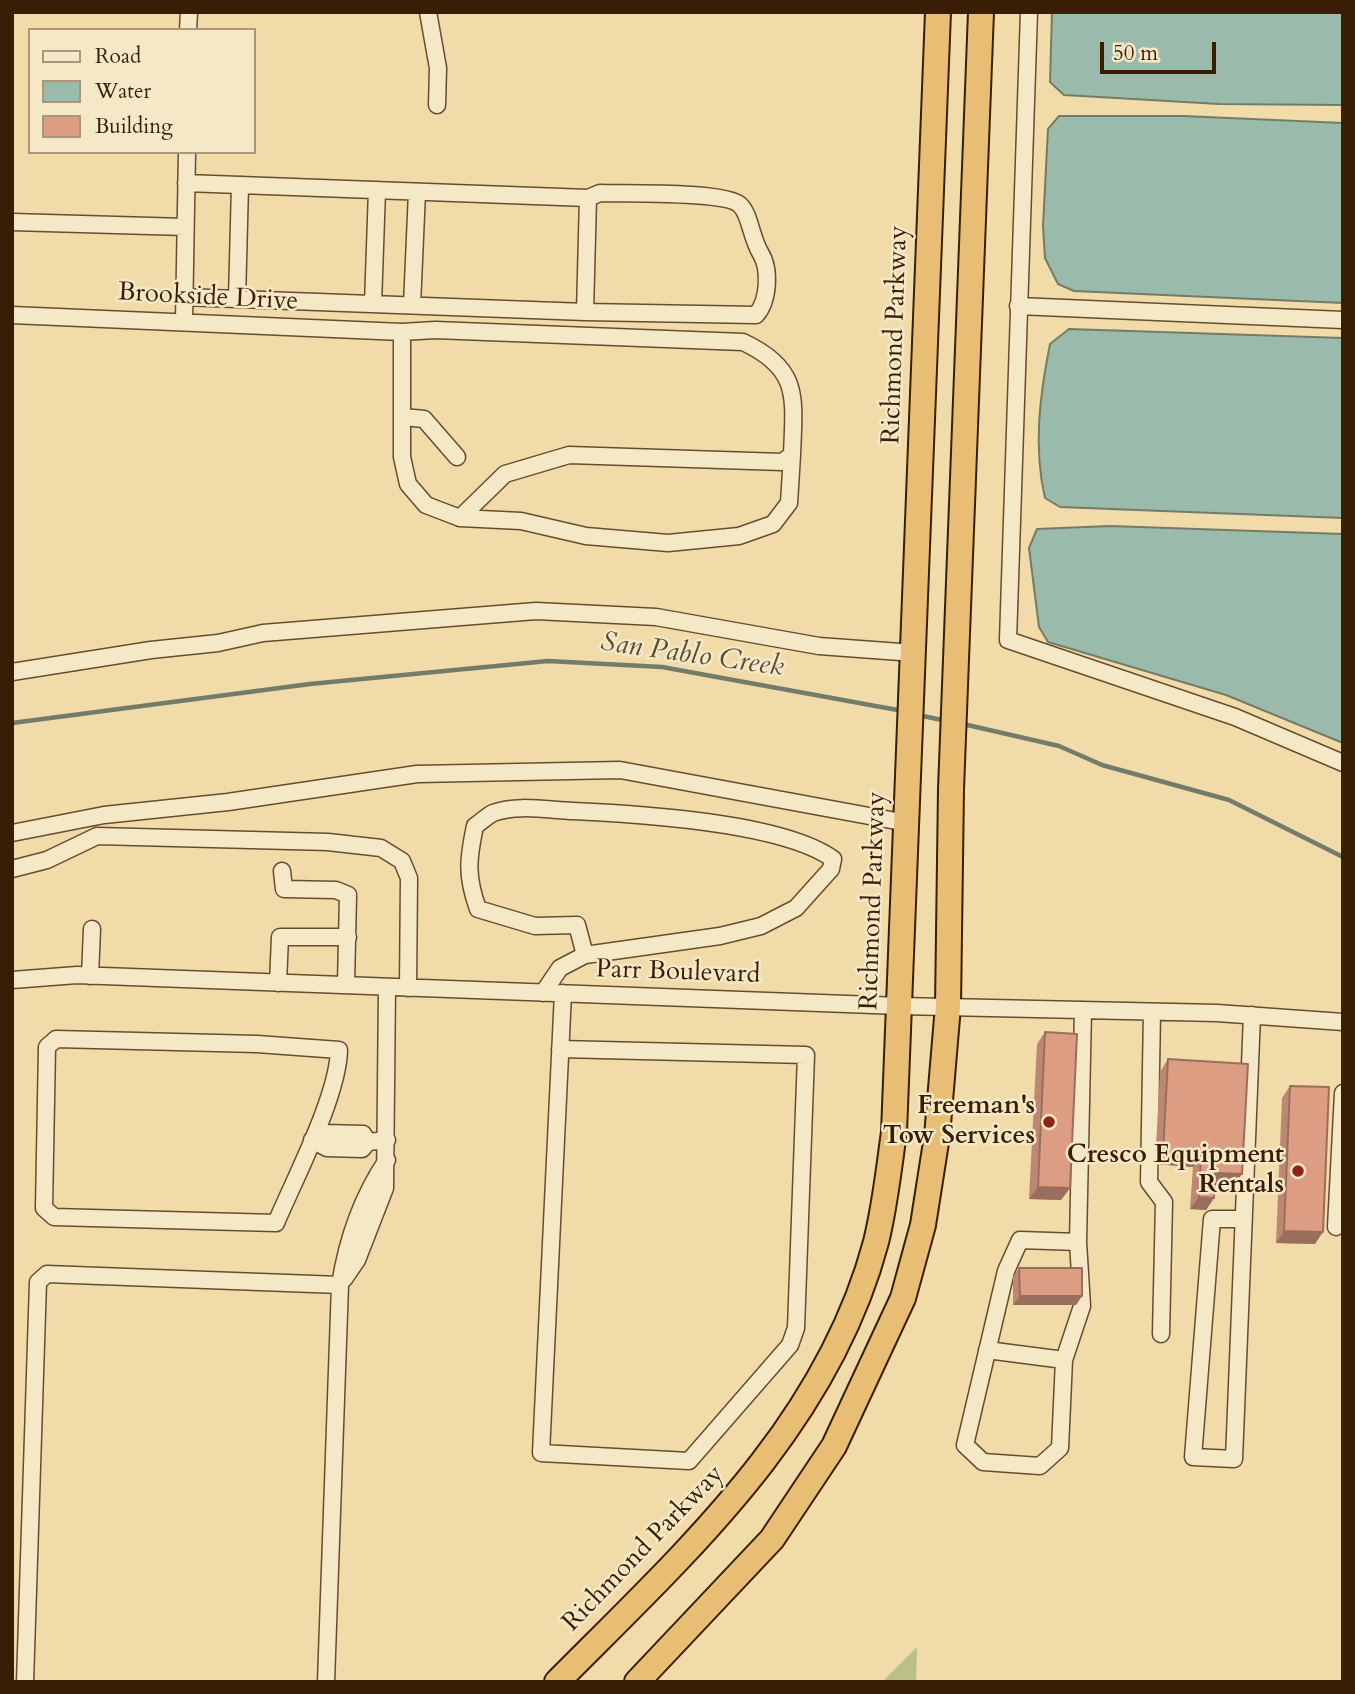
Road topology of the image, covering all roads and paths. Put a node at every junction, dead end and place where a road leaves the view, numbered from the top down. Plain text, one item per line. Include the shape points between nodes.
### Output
1 (428, 12) edge
2 (938, 12) edge
3 (981, 12) edge
4 (1029, 12) edge
5 (437, 106) dead end
6 (187, 154) edge
7 (186, 183) junction
8 (240, 185) junction
9 (377, 190) junction
10 (417, 192) junction
11 (588, 198) junction
12 (12, 222) edge
13 (185, 227) junction
14 (184, 297) junction
15 (237, 299) junction
16 (373, 303) junction
17 (412, 305) junction
18 (1018, 306) junction
19 (584, 312) junction
20 (12, 315) edge
21 (1343, 320) edge
22 (184, 321) junction
23 (402, 332) junction
24 (403, 417) junction
25 (792, 455) junction
26 (457, 457) dead end
27 (460, 518) junction
28 (914, 653) junction
29 (12, 672) edge
30 (1343, 763) edge
31 (907, 823) junction
32 (12, 833) edge
33 (12, 869) edge
34 (282, 871) dead end
35 (92, 929) dead end
36 (348, 937) junction
37 (585, 955) junction
38 (90, 976) junction
39 (12, 980) edge
40 (278, 983) junction
41 (346, 985) junction
42 (387, 987) junction
43 (408, 988) junction
44 (542, 993) junction
45 (563, 993) junction
46 (900, 1006) junction
47 (948, 1006) junction
48 (1083, 1010) junction
49 (1152, 1012) junction
50 (1252, 1015) junction
51 (1343, 1022) edge
52 (560, 1049) junction
53 (1343, 1093) edge
54 (312, 1140) junction
55 (387, 1140) junction
56 (1244, 1219) junction
57 (1336, 1227) dead end
58 (1078, 1242) junction
59 (340, 1285) junction
60 (1161, 1334) dead end
61 (987, 1350) junction
62 (1064, 1360) junction
63 (25, 1682) edge
64 (326, 1682) edge
65 (557, 1682) edge
66 (636, 1682) edge

1 - 5 street via 438,68
2 - 28 highway, Richmond Parkway
3 - 47 highway via 951,789
4 - 18 street
6 - 7 street
7 - 8 street
7 - 13 street
8 - 9 street
8 - 15 street
9 - 10 street
9 - 16 street
10 - 11 street
10 - 17 street
11 - 19 street
11 - 19 street via 600,193 738,202 747,214 751,238 767,263 767,277 763,305 756,315
12 - 13 street
13 - 14 street
14 - 15 street
14 - 22 street
15 - 16 street
16 - 17 street
17 - 19 street
18 - 21 street
18 - 30 street via 1008,640 1235,716
20 - 22 street, Brookside Drive
22 - 23 street, Brookside Drive
23 - 24 street, Brookside Drive
23 - 25 street, Brookside Drive via 743,342 779,364 790,381 794,399
24 - 26 street via 424,419
24 - 27 street, Brookside Drive via 402,457 408,484 425,505
25 - 27 street via 782,462 569,455 505,474
25 - 27 street, Brookside Drive via 789,503 773,524 739,536 668,543 586,536 521,521
28 - 29 street via 819,646 656,617 536,611 263,633
28 - 31 highway, Richmond Parkway
31 - 32 street via 620,770 417,774 104,815
31 - 46 highway, Richmond Parkway
33 - 43 street via 47,860 97,836 328,842 380,848 402,861 409,878
34 - 36 street via 284,890 336,890 348,895
35 - 38 street
36 - 40 street via 280,937
36 - 41 street
37 - 37 street via 761,926 796,908 831,869 833,859 818,848 789,839 620,813 526,808 493,813 475,826 468,882 478,909 535,926 577,925
37 - 44 street via 560,968
38 - 39 street, Parr Boulevard
38 - 40 street, Parr Boulevard
40 - 41 street, Parr Boulevard
41 - 42 street, Parr Boulevard
42 - 43 street, Parr Boulevard
42 - 55 street
43 - 44 street, Parr Boulevard
44 - 45 street, Parr Boulevard
45 - 46 street, Parr Boulevard
45 - 52 street
46 - 47 street, Parr Boulevard
46 - 65 highway, Richmond Parkway via 894,1132 876,1242 820,1377 771,1453 707,1531
47 - 48 street, Parr Boulevard
47 - 66 highway via 937,1136 923,1225 903,1298 869,1375 834,1446 772,1539
48 - 49 street, Parr Boulevard
48 - 58 street
49 - 50 street, Parr Boulevard
49 - 60 street via 1149,1182 1164,1202
50 - 51 street, Parr Boulevard
50 - 56 street
52 - 52 street via 541,1453 689,1461 790,1345 796,1328 806,1055
53 - 57 street
54 - 54 street via 339,1066 339,1050 56,1039 47,1047 44,1208 54,1217 275,1223
54 - 55 street via 327,1148 362,1149 368,1142
55 - 59 street via 387,1160 370,1185 345,1255
56 - 56 street via 1234,1459 1193,1457 1212,1219
58 - 61 street via 1020,1240 1006,1271
58 - 62 street via 1082,1306
59 - 63 street via 47,1274 38,1282
59 - 64 street
61 - 62 street
61 - 62 street via 965,1445 983,1462 1040,1466 1060,1448

